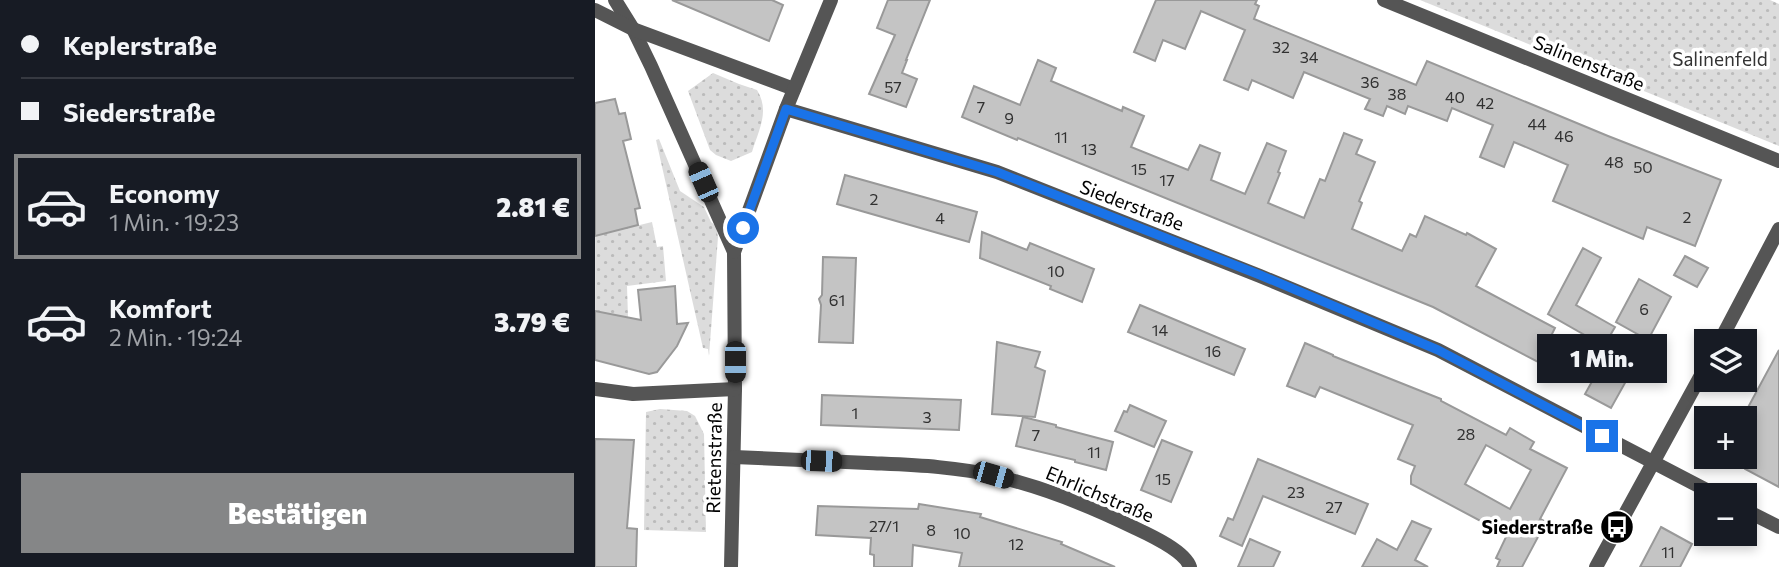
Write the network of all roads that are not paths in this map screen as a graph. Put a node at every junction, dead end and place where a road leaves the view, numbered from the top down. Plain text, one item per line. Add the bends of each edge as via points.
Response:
1 (615, 0) edge
2 (831, 0) edge
3 (1384, 0) edge
4 (595, 10) edge
5 (633, 29) junction
6 (794, 89) junction
7 (786, 109) junction
8 (1779, 161) edge
9 (1779, 229) edge
10 (734, 252) junction
11 (1726, 329) edge
12 (1694, 388) edge
13 (595, 389) edge
14 (735, 389) junction
15 (734, 457) junction
16 (1654, 463) junction
17 (1694, 484) edge
18 (1757, 516) edge
19 (1779, 527) edge
20 (731, 567) edge
21 (1190, 567) edge
22 (1596, 567) edge

1 - 5 street, Rietenstraße
2 - 6 street
3 - 8 street, Salinenstraße
4 - 5 street
5 - 6 street
5 - 10 street, Rietenstraße
6 - 7 street
7 - 10 street
7 - 16 street, Siederstraße via 997,172 1260,275 1438,350
9 - 11 street
10 - 14 street, Rietenstraße
12 - 16 street
13 - 14 street via 633,394
14 - 15 street, Rietenstraße
15 - 20 street, Rietenstraße
15 - 21 street, Ehrlichstraße via 929,466 993,475 1045,490 1150,535 1181,554
16 - 17 street, Siederstraße
16 - 22 street
18 - 19 street

